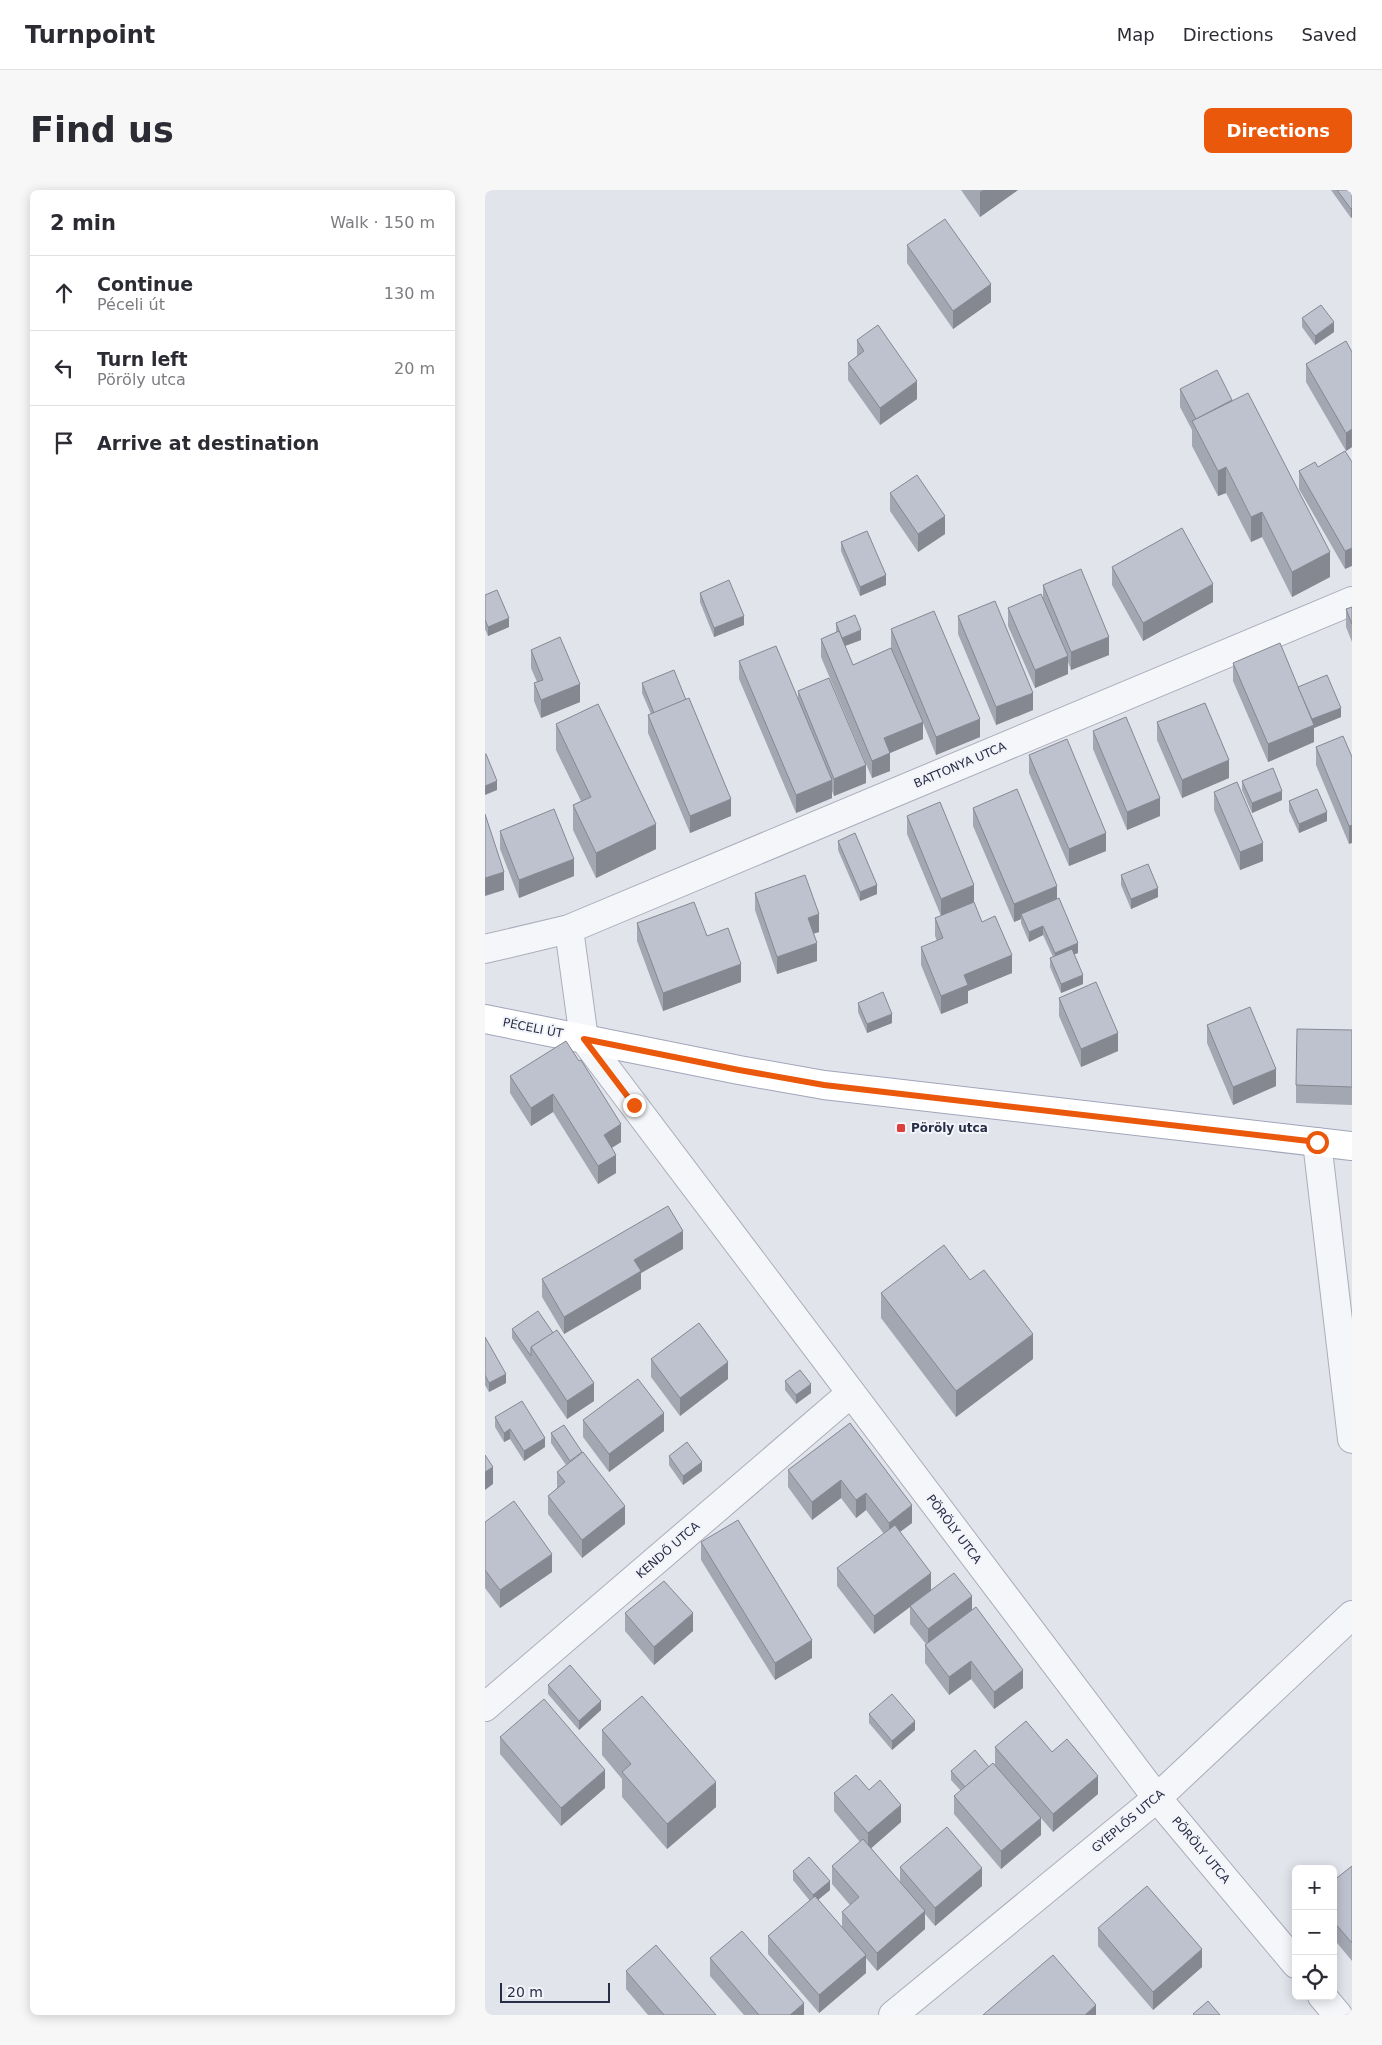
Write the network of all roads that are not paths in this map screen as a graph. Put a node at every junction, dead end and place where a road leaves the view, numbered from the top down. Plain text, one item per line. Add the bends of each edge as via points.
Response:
1 (1352, 601) edge
2 (569, 929) junction
3 (485, 949) edge
4 (485, 1019) edge
5 (584, 1039) junction
6 (1317, 1142) junction
7 (1352, 1146) edge
8 (851, 1392) junction
9 (1352, 1439) edge
10 (1352, 1615) edge
11 (485, 1707) edge
12 (1157, 1798) junction
13 (1292, 1959) edge
14 (1325, 2000) edge
15 (893, 2015) edge
16 (1338, 2015) edge

1 - 2 street, BATTONYA UTCA
2 - 3 street, BATTONYA UTCA
2 - 5 street
4 - 5 main road, PÉCELI ÚT
5 - 6 main road, PÉCELI ÚT via 824,1085
5 - 8 street, PÖRÖLY UTCA
6 - 7 main road, PÉCELI ÚT
6 - 9 street
8 - 11 street, KENDŐ UTCA
8 - 12 street, PÖRÖLY UTCA
10 - 12 street, GYEPLŐS UTCA
12 - 13 street, PÖRÖLY UTCA
12 - 15 street, GYEPLŐS UTCA
14 - 16 street

